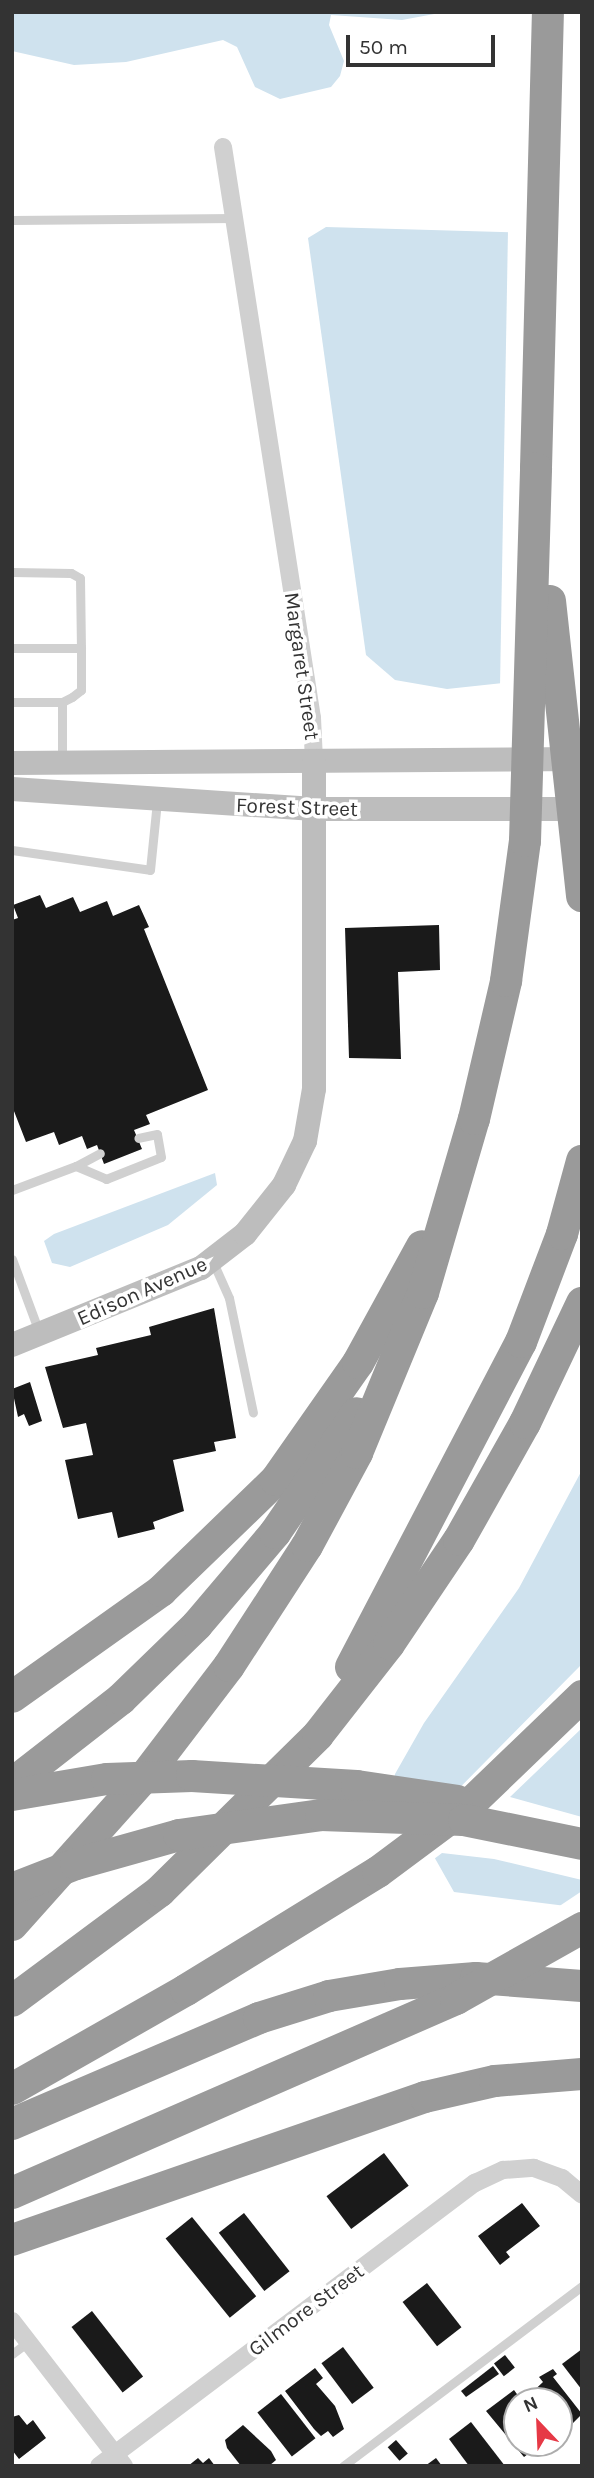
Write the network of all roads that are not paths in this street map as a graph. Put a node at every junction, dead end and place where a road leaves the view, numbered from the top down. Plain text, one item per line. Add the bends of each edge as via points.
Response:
1 (548, 12) edge
2 (223, 148) dead end
3 (234, 219) junction
4 (12, 220) edge
5 (536, 468) junction
6 (12, 572) edge
7 (12, 648) edge
8 (81, 648) junction
9 (12, 702) edge
10 (62, 702) junction
11 (582, 758) edge
12 (314, 761) junction
13 (62, 762) junction
14 (12, 763) edge
15 (12, 789) edge
16 (157, 799) junction
17 (582, 808) edge
18 (314, 809) junction
19 (12, 850) edge
20 (582, 896) edge
21 (474, 1119) junction
22 (138, 1138) dead end
23 (100, 1153) dead end
24 (582, 1161) edge
25 (76, 1166) junction
26 (285, 1185) joint
27 (12, 1190) edge
28 (12, 1259) edge
29 (212, 1261) junction
30 (582, 1303) edge
31 (412, 1322) junction
32 (40, 1334) junction
33 (12, 1345) edge
34 (253, 1413) dead end
35 (582, 1696) edge
36 (12, 1697) edge
37 (12, 1784) edge
38 (12, 1795) edge
39 (254, 1804) junction
40 (582, 1843) edge
41 (12, 1889) edge
42 (12, 1924) edge
43 (582, 1928) edge
44 (582, 1937) edge
45 (582, 1986) edge
46 (456, 1999) junction
47 (12, 2001) edge
48 (582, 2074) edge
49 (12, 2089) edge
50 (12, 2124) edge
51 (12, 2193) edge
52 (582, 2195) edge
53 (12, 2240) edge
54 (582, 2286) edge
55 (12, 2321) edge
56 (28, 2342) junction
57 (12, 2354) edge
58 (120, 2460) edge
59 (99, 2466) edge
60 (343, 2466) edge

1 - 5 highway
2 - 3 street, Margaret Street
3 - 4 lane
3 - 12 street, Margaret Street via 312,718
5 - 20 highway, bridge
5 - 21 highway, bridge via 525,841 506,981
6 - 8 lane via 71,573 80,578
7 - 8 lane
8 - 10 lane via 81,690
9 - 10 lane
10 - 13 lane
11 - 12 main road, Forest Street
12 - 13 main road, Forest Street
12 - 18 main road, Margaret Street
13 - 14 main road, Forest Street
15 - 16 main road, Forest Street
16 - 18 main road, Forest Street
16 - 19 lane via 150,870
17 - 18 main road, Forest Street
18 - 26 main road, Margaret Street via 314,1089 305,1141
21 - 31 highway via 446,1226
21 - 36 highway via 435,1220 400,1289 352,1373 292,1461 180,1576
22 - 25 lane via 157,1134 162,1157 106,1179
23 - 25 lane
24 - 39 highway via 537,1303 485,1416 349,1670 299,1748
25 - 27 lane
26 - 29 main road, Edison Avenue via 252,1227
28 - 32 lane
29 - 32 main road, Edison Avenue via 179,1279
29 - 34 lane via 229,1298
30 - 39 highway via 505,1461 437,1574 341,1706
31 - 37 highway via 317,1475 230,1589 121,1699
31 - 42 highway via 352,1464 269,1607 146,1775
32 - 33 main road, Edison Avenue
35 - 49 highway via 472,1802 378,1872 176,1996
38 - 40 highway, bridge via 73,1783 151,1776 357,1787 455,1801
39 - 47 highway via 139,1908
40 - 41 highway, bridge via 464,1820 321,1815 179,1835 87,1861
43 - 46 highway, bridge
44 - 46 highway, bridge
45 - 50 highway via 476,1978 400,1983 329,1996 259,2018
46 - 51 highway
48 - 53 highway via 495,2081 425,2097
52 - 58 street, Gilmore Street via 548,2171 519,2167 475,2183
54 - 60 lane
55 - 56 street
56 - 57 lane
56 - 58 street
58 - 59 street, Gilmore Street

